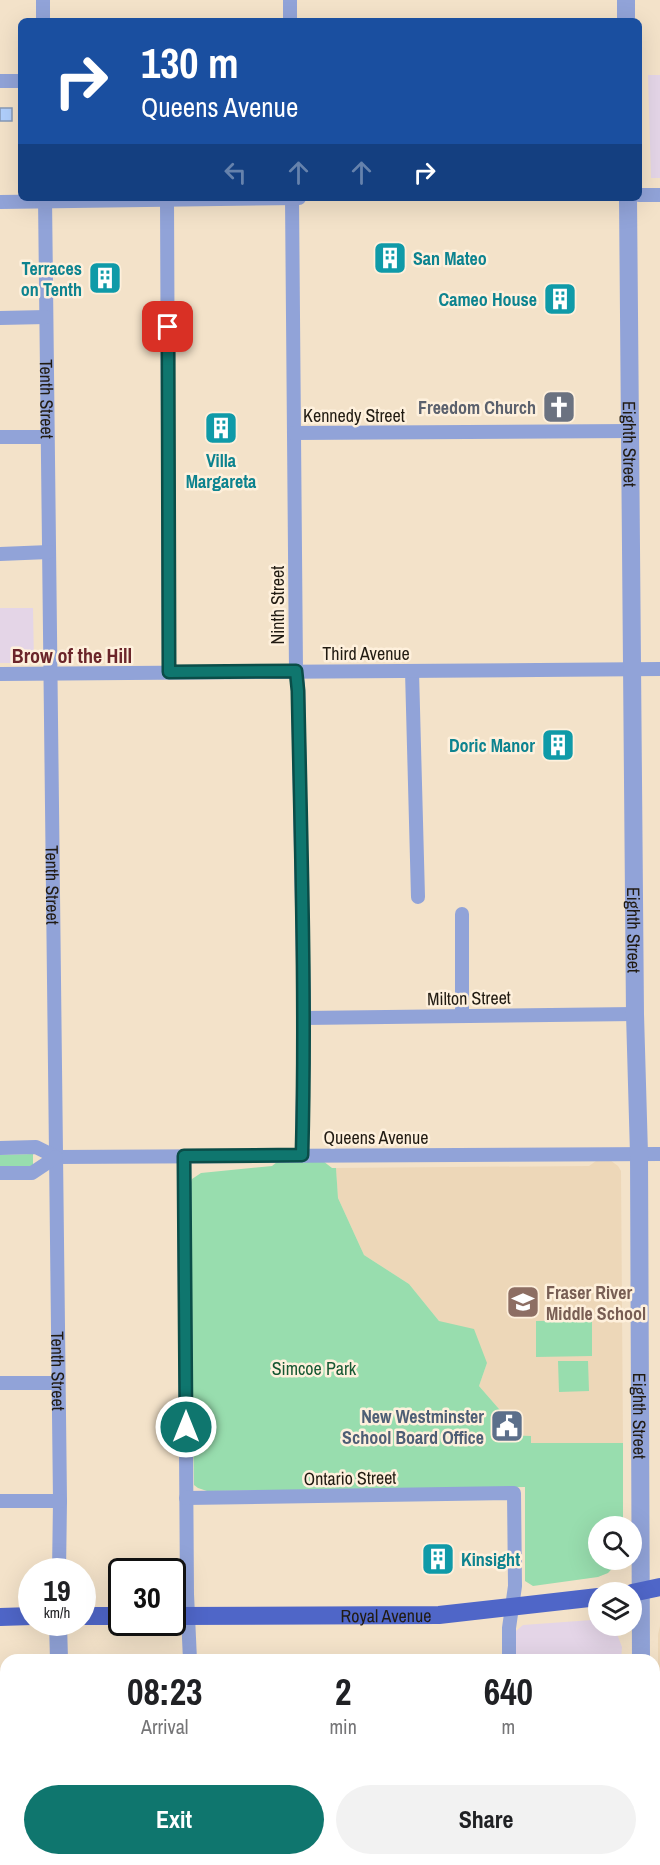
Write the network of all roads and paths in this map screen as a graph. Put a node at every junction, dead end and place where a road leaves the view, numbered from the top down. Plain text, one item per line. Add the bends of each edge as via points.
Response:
1 (43, 0) edge
2 (290, 0) edge
3 (626, 0) edge
4 (43, 18) edge
5 (290, 18) edge
6 (626, 18) edge
7 (0, 81) edge
8 (18, 81) edge
9 (642, 195) edge
10 (660, 195) edge
11 (22, 201) edge
12 (45, 201) edge
13 (167, 201) edge
14 (292, 201) edge
15 (628, 201) edge
16 (0, 202) edge
17 (46, 317) junction
18 (0, 318) edge
19 (630, 431) junction
20 (294, 434) junction
21 (0, 437) edge
22 (47, 437) junction
23 (49, 552) junction
24 (0, 554) edge
25 (632, 669) junction
26 (660, 669) edge
27 (296, 671) junction
28 (412, 671) junction
29 (169, 672) junction
30 (50, 673) junction
31 (0, 674) edge
32 (418, 897) dead end
33 (462, 914) dead end
34 (635, 1014) junction
35 (462, 1016) junction
36 (304, 1018) junction
37 (0, 1148) edge
38 (639, 1154) junction
39 (660, 1154) edge
40 (302, 1155) junction
41 (184, 1156) junction
42 (56, 1158) junction
43 (0, 1173) edge
44 (0, 1383) edge
45 (58, 1383) junction
46 (186, 1498) junction
47 (0, 1501) edge
48 (60, 1501) junction
49 (59, 1558) edge
50 (183, 1558) edge
51 (636, 1582) edge
52 (660, 1587) edge
53 (642, 1592) edge
54 (642, 1595) edge
55 (588, 1598) edge
56 (660, 1600) edge
57 (511, 1607) junction
58 (18, 1616) edge
59 (186, 1616) edge
60 (0, 1617) edge
61 (58, 1636) edge
62 (185, 1636) edge
63 (639, 1636) edge
64 (59, 1654) edge
65 (189, 1654) edge
66 (509, 1654) edge
67 (641, 1654) edge

1 - 4 street
2 - 5 street
3 - 6 street
7 - 8 street
9 - 10 street
11 - 16 street
12 - 17 street, Tenth Street
13 - 29 street
14 - 20 street, Ninth Street
15 - 19 street, Eighth Street
17 - 18 street
17 - 22 street, Tenth Street
19 - 20 street, Kennedy Street
19 - 25 street, Eighth Street
20 - 27 street, Ninth Street
21 - 22 street
22 - 23 street, Tenth Street
23 - 24 street
23 - 30 street, Tenth Street
25 - 26 street, Third Avenue
25 - 28 street, Third Avenue
25 - 34 street, Eighth Street
27 - 28 street, Third Avenue
27 - 29 street, Third Avenue
27 - 36 street, Ninth Street
28 - 32 street
29 - 30 street, Third Avenue
30 - 31 street, Third Avenue
30 - 42 street, Tenth Street
33 - 35 street
34 - 35 street, Milton Street
34 - 38 street, Eighth Street
35 - 36 street, Milton Street
36 - 40 street, Ninth Street
37 - 42 street, Queens Avenue via 36,1148
38 - 39 street, Queens Avenue
38 - 40 street, Queens Avenue
38 - 51 street, Eighth Street
40 - 41 street, Queens Avenue
41 - 42 street, Queens Avenue
41 - 46 street
42 - 43 street, Queens Avenue via 32,1173
42 - 45 street, Tenth Street
44 - 45 street
45 - 48 street, Tenth Street
46 - 50 street
46 - 57 street, Ontario Street via 514,1493 515,1586
47 - 48 street
48 - 49 street, Tenth Street
52 - 53 main road
54 - 56 main road
55 - 57 main road, Royal Avenue
57 - 59 main road, Royal Avenue via 439,1615
57 - 66 street
58 - 60 main road
61 - 64 street
62 - 65 street
63 - 67 street, Eighth Street

